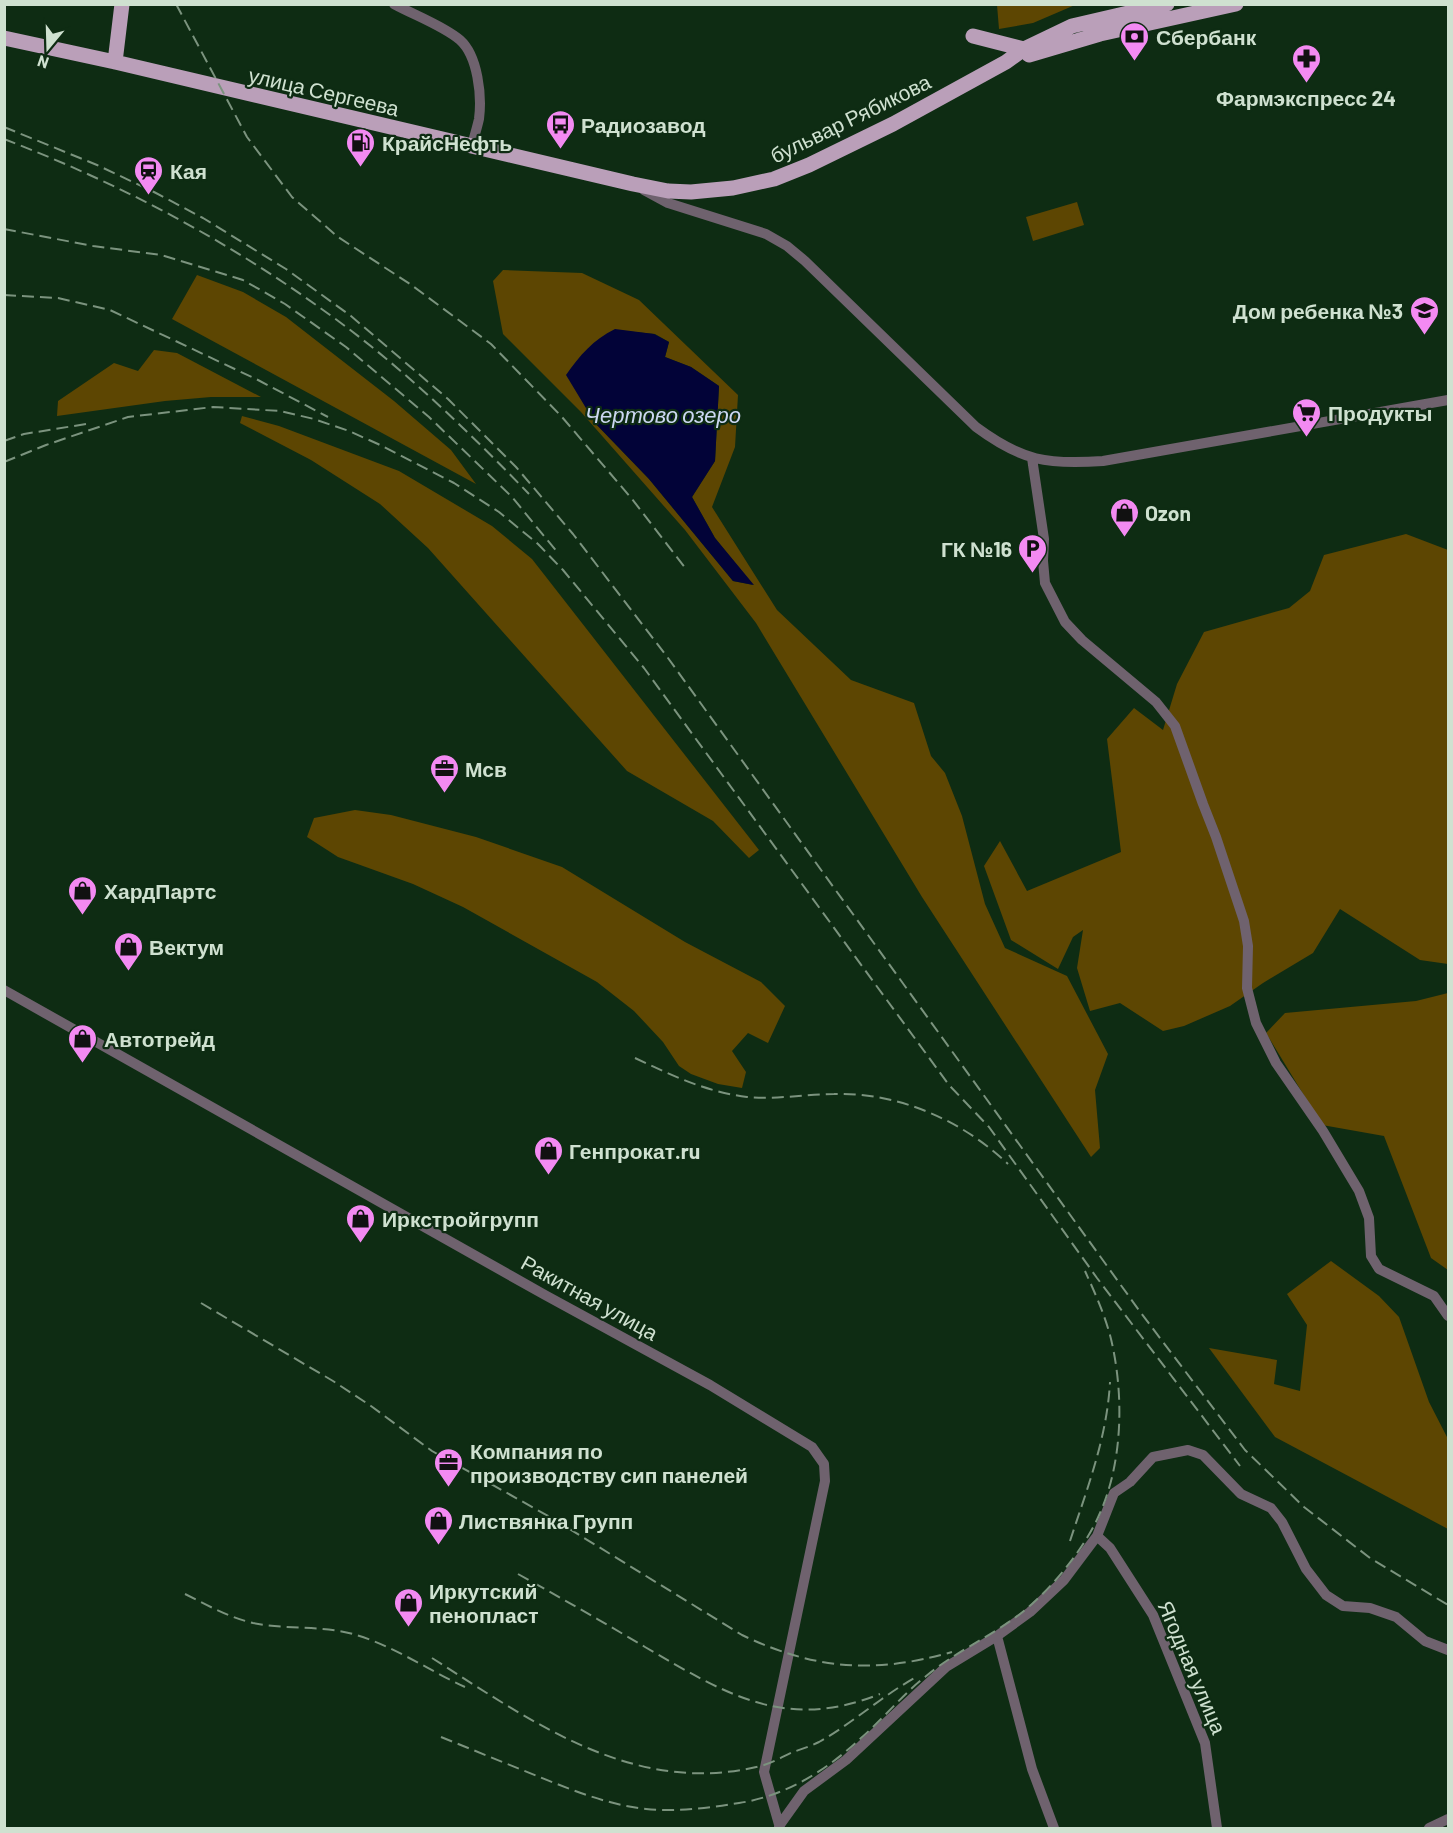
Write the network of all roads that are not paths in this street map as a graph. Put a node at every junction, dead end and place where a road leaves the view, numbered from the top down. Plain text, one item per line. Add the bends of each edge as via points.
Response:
1 (122, 4) edge
2 (394, 4) edge
3 (1167, 4) edge
4 (1236, 4) edge
5 (974, 36) dead end
6 (4, 38) edge
7 (1024, 49) junction
8 (115, 62) junction
9 (1006, 62) junction
10 (472, 146) junction
11 (633, 184) junction
12 (1449, 400) edge
13 (1032, 458) junction
14 (4, 990) edge
15 (1449, 1316) edge
16 (1097, 1536) junction
17 (997, 1636) junction
18 (1449, 1650) edge
19 (1449, 1819) edge
20 (779, 1827) edge
21 (1054, 1828) edge
22 (1216, 1828) edge
23 (1428, 1828) edge

1 - 8 main road
2 - 10 street via 459,39 469,50 475,64 480,103
3 - 7 main road, бульвар Рябикова via 1072,26
4 - 9 main road, бульвар Рябикова via 1100,34
5 - 7 main road
6 - 8 main road, улица Сергеева
7 - 9 main road, бульвар Рябикова
8 - 10 main road, улица Сергеева
9 - 11 main road, бульвар Рябикова via 893,124 774,179 691,192
10 - 11 main road, улица Сергеева
11 - 13 street via 668,203 766,234 787,246 976,427
12 - 13 street via 1103,461 1070,464
13 - 15 street via 1044,539 1045,583 1065,622 1156,702 1175,726 1244,921 1247,988 1256,1023 1276,1063 1359,1191 1370,1218 1371,1256 1379,1269 1434,1296
14 - 20 street, Ракитная улица via 710,1385 812,1447 824,1464 825,1481 764,1772
16 - 17 street via 1064,1580
16 - 18 street via 1114,1493 1153,1457 1188,1450 1203,1455 1241,1494 1271,1508 1306,1569 1326,1595 1343,1606 1370,1608 1396,1617 1425,1641
16 - 22 street, Ягодная улица via 1110,1548 1154,1616 1205,1743
17 - 20 street via 946,1667 846,1760 804,1791
17 - 21 street via 1032,1769
19 - 23 street

